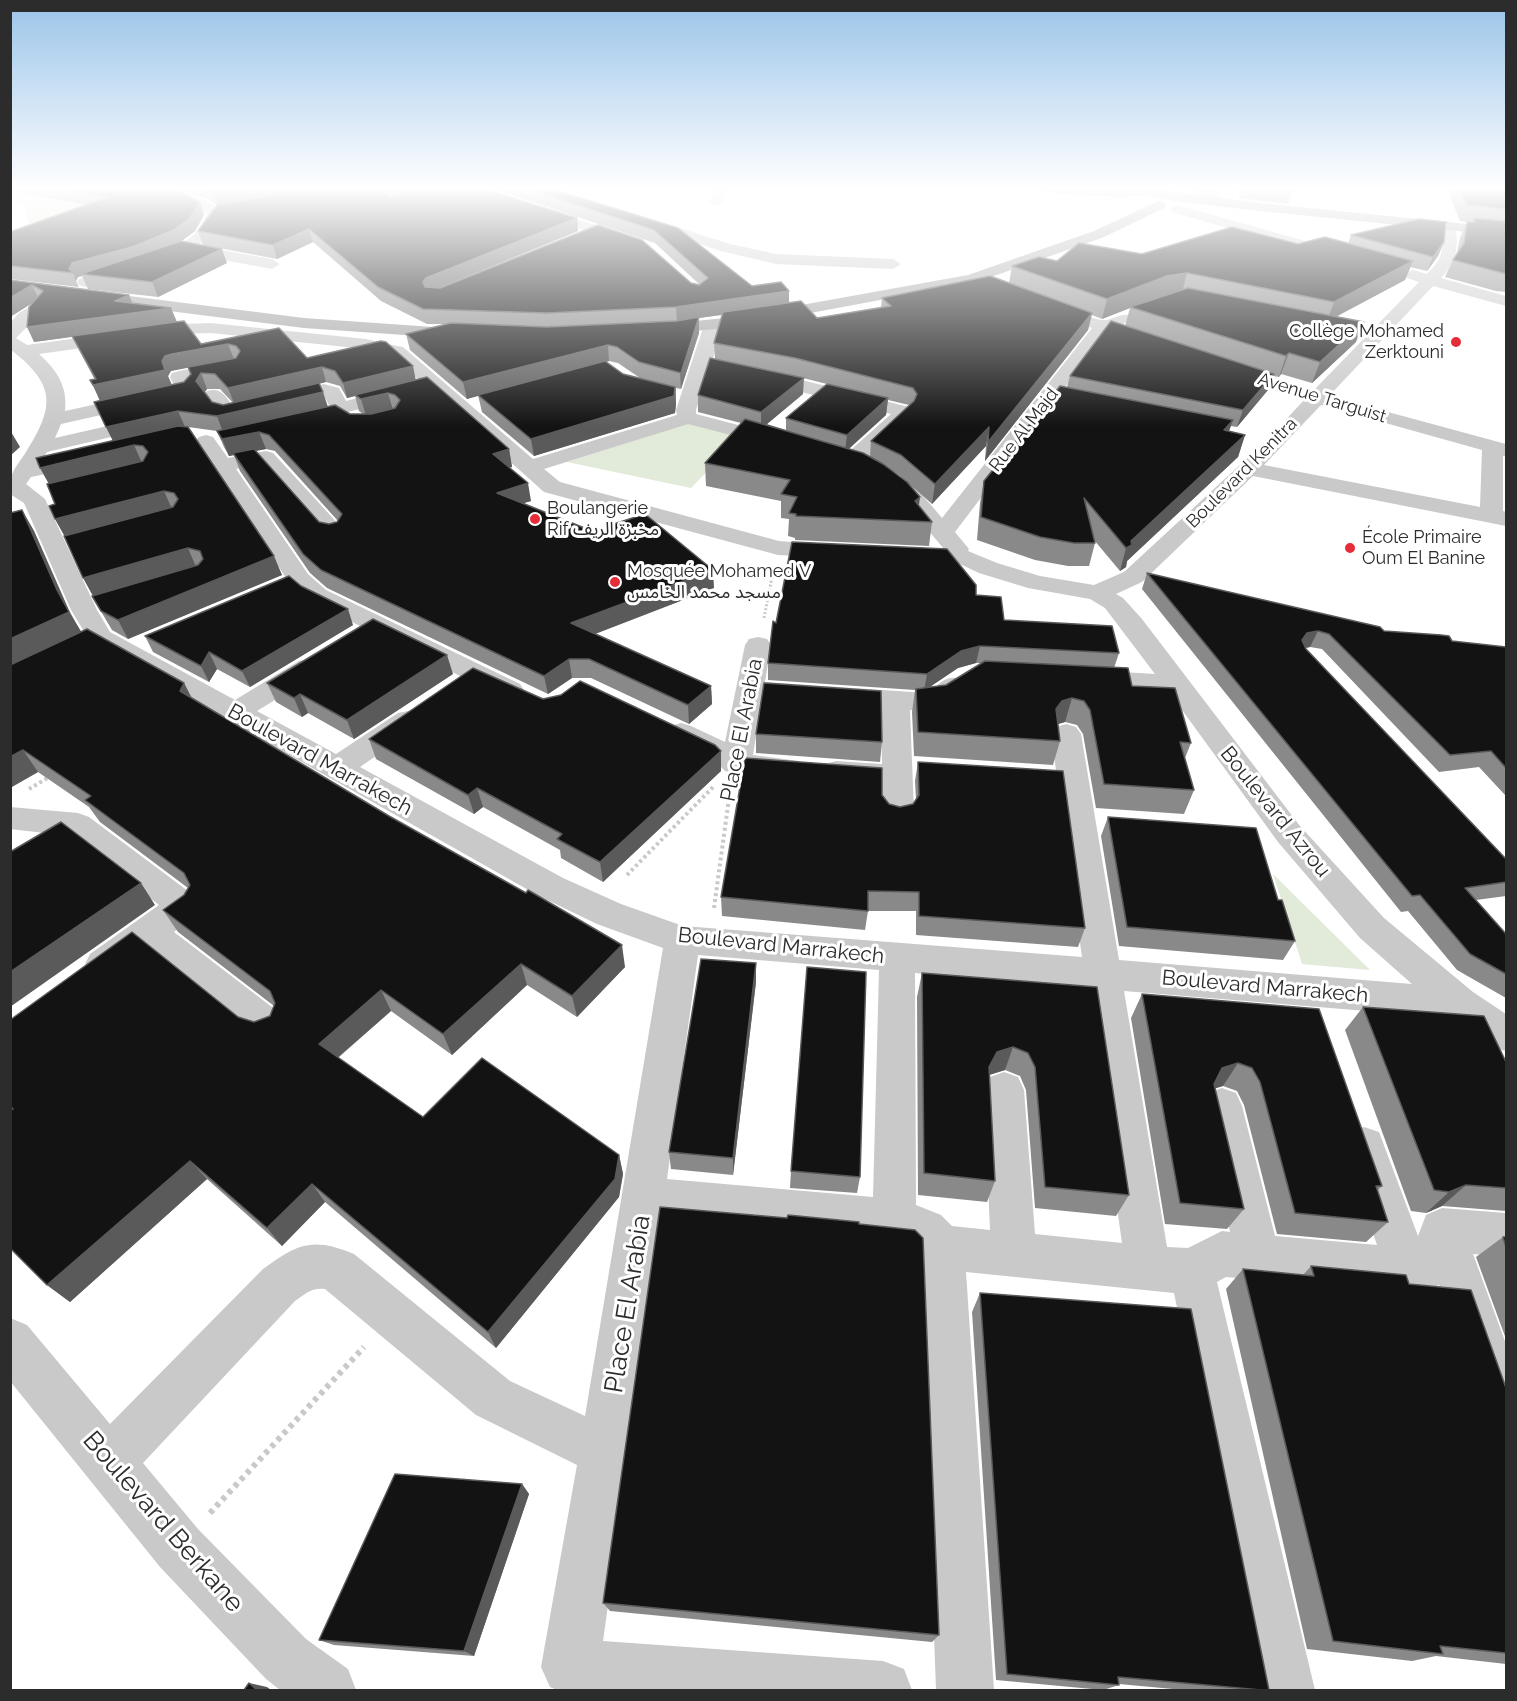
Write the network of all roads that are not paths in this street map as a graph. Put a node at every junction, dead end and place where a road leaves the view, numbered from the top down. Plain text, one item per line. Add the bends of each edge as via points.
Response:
1 (124, 268) edge
2 (1002, 268) edge
3 (1442, 268) edge
4 (1396, 271) edge
5 (971, 279) junction
6 (1430, 280) junction
7 (85, 282) edge
8 (10, 286) edge
9 (993, 287) edge
10 (1506, 301) edge
11 (1037, 303) edge
12 (10, 307) edge
13 (1142, 313) edge
14 (712, 326) junction
15 (1102, 327) junction
16 (635, 331) edge
17 (10, 334) edge
18 (474, 334) edge
19 (1349, 334) edge
20 (1372, 338) junction
21 (1158, 345) edge
22 (24, 351) junction
23 (1215, 364) edge
24 (702, 366) junction
25 (234, 367) edge
26 (433, 385) junction
27 (823, 391) junction
28 (214, 395) edge
29 (1050, 397) junction
30 (1316, 398) junction
31 (484, 402) edge
32 (1072, 402) edge
33 (684, 404) junction
34 (806, 404) edge
35 (460, 409) junction
36 (347, 415) junction
37 (319, 418) edge
38 (52, 420) junction
39 (134, 426) edge
40 (205, 438) edge
41 (1253, 439) dead end
42 (1275, 443) junction
43 (798, 447) edge
44 (39, 448) junction
45 (1500, 448) edge
46 (110, 453) edge
47 (830, 456) edge
48 (851, 462) junction
49 (222, 465) junction
50 (529, 467) junction
51 (1251, 469) junction
52 (27, 488) edge
53 (1499, 517) edge
54 (944, 531) junction
55 (333, 533) edge
56 (859, 552) edge
57 (882, 553) edge
58 (964, 557) junction
59 (1097, 593) junction
60 (159, 638) edge
61 (758, 645) road end
62 (126, 652) junction
63 (326, 656) edge
64 (477, 673) junction
65 (977, 673) edge
66 (1059, 677) edge
67 (1175, 684) junction
68 (748, 690) junction
69 (531, 699) edge
70 (895, 700) junction
71 (235, 712) junction
72 (655, 721) edge
73 (1066, 734) edge
74 (736, 764) junction
75 (336, 769) junction
76 (905, 771) junction
77 (15, 806) edge
78 (898, 813) edge
79 (78, 825) junction
80 (1254, 832) edge
81 (1289, 834) junction
82 (39, 849) edge
83 (698, 927) junction
84 (148, 932) junction
85 (897, 957) junction
86 (1103, 972) junction
87 (75, 985) edge
88 (1460, 1003) junction
89 (267, 1024) edge
90 (1506, 1035) edge
91 (1004, 1090) dead end
92 (1222, 1106) edge
93 (1353, 1115) edge
94 (644, 1198) junction
95 (894, 1220) junction
96 (1442, 1230) junction
97 (1506, 1235) edge
98 (942, 1247) junction
99 (1014, 1255) junction
100 (1258, 1257) junction
101 (1170, 1270) junction
102 (1408, 1271) junction
103 (10, 1342) edge
104 (1506, 1409) edge
105 (605, 1452) junction
106 (110, 1461) junction
107 (327, 1690) edge
108 (883, 1690) edge
109 (965, 1690) edge
110 (1286, 1690) edge

1 - 7 street
2 - 5 main road
3 - 6 street, Boulevard Kenitra
4 - 6 street
5 - 9 street
5 - 14 main road
6 - 10 street
6 - 20 street, Boulevard Kenitra
8 - 18 main road via 304,322
11 - 15 street
12 - 17 street via 38,308
13 - 15 street
14 - 16 main road
14 - 24 street
15 - 21 street
15 - 29 street, Rue Al Majd
17 - 22 street via 11,342
19 - 20 street
20 - 30 street, Boulevard Kenitra
22 - 26 street via 211,328 366,344 397,351
22 - 38 street via 56,387 57,406
23 - 30 street, Avenue Targuist
24 - 27 street
24 - 33 street
25 - 38 street via 178,377 183,391
26 - 35 street
26 - 36 street
27 - 34 street
27 - 48 street via 902,411
28 - 36 street via 227,412 234,413 327,390
29 - 32 street
29 - 54 street, Rue Al Majd
30 - 42 street, Boulevard Kenitra
30 - 45 street, Avenue Targuist
31 - 35 street
33 - 43 street via 774,431
33 - 50 street
35 - 50 street
36 - 37 street
38 - 44 street
39 - 44 street
40 - 49 street
41 - 42 street
42 - 51 street, Boulevard Kenitra
44 - 52 street
45 - 53 street
46 - 52 street
47 - 48 street
48 - 54 street via 890,480
49 - 55 street via 266,457
49 - 64 street via 288,583 317,596 367,632
50 - 56 street via 552,487 778,548
51 - 53 street
51 - 59 street, Boulevard Kenitra via 1145,580
52 - 62 street, Boulevard Marrakech via 66,547 95,607 90,642
54 - 58 street
57 - 58 street
58 - 59 street via 1037,583
59 - 67 street, Boulevard Azrou via 1114,603 1133,625
60 - 62 street
61 - 68 street, Place El Arabia
62 - 71 street, Boulevard Marrakech
63 - 71 street
64 - 69 street
64 - 75 street
65 - 70 street via 965,676 938,700
66 - 67 street
67 - 81 street, Boulevard Azrou
68 - 70 street
68 - 74 street, Place El Arabia
70 - 76 street
71 - 75 street, Boulevard Marrakech
72 - 74 street via 728,756
73 - 86 street via 1061,777 1097,822
74 - 76 street
75 - 83 street, Boulevard Marrakech via 609,915
76 - 78 street
77 - 79 street
79 - 82 street
79 - 84 street via 184,906
80 - 81 street
81 - 88 street, Boulevard Azrou via 1372,928
83 - 85 street, Boulevard Marrakech
83 - 94 street, Place El Arabia
84 - 87 street
84 - 89 street
85 - 86 street, Boulevard Marrakech
85 - 95 street
86 - 88 street, Boulevard Marrakech via 1315,1009
86 - 101 street
88 - 90 street, Boulevard Azrou
91 - 99 street
92 - 100 street
93 - 102 street
94 - 95 street
94 - 105 street, Place El Arabia
95 - 98 street via 926,1230
96 - 97 street
96 - 102 street via 1432,1259 1423,1269
96 - 104 street
98 - 99 street
98 - 109 street
99 - 101 street
100 - 101 street via 1221,1254
100 - 102 street
101 - 110 street
103 - 106 street, Boulevard Berkane
105 - 106 street via 493,1398 338,1270 325,1264 297,1271 279,1285
105 - 108 street, Place El Arabia via 570,1667
106 - 107 street, Boulevard Berkane via 179,1548 286,1659

